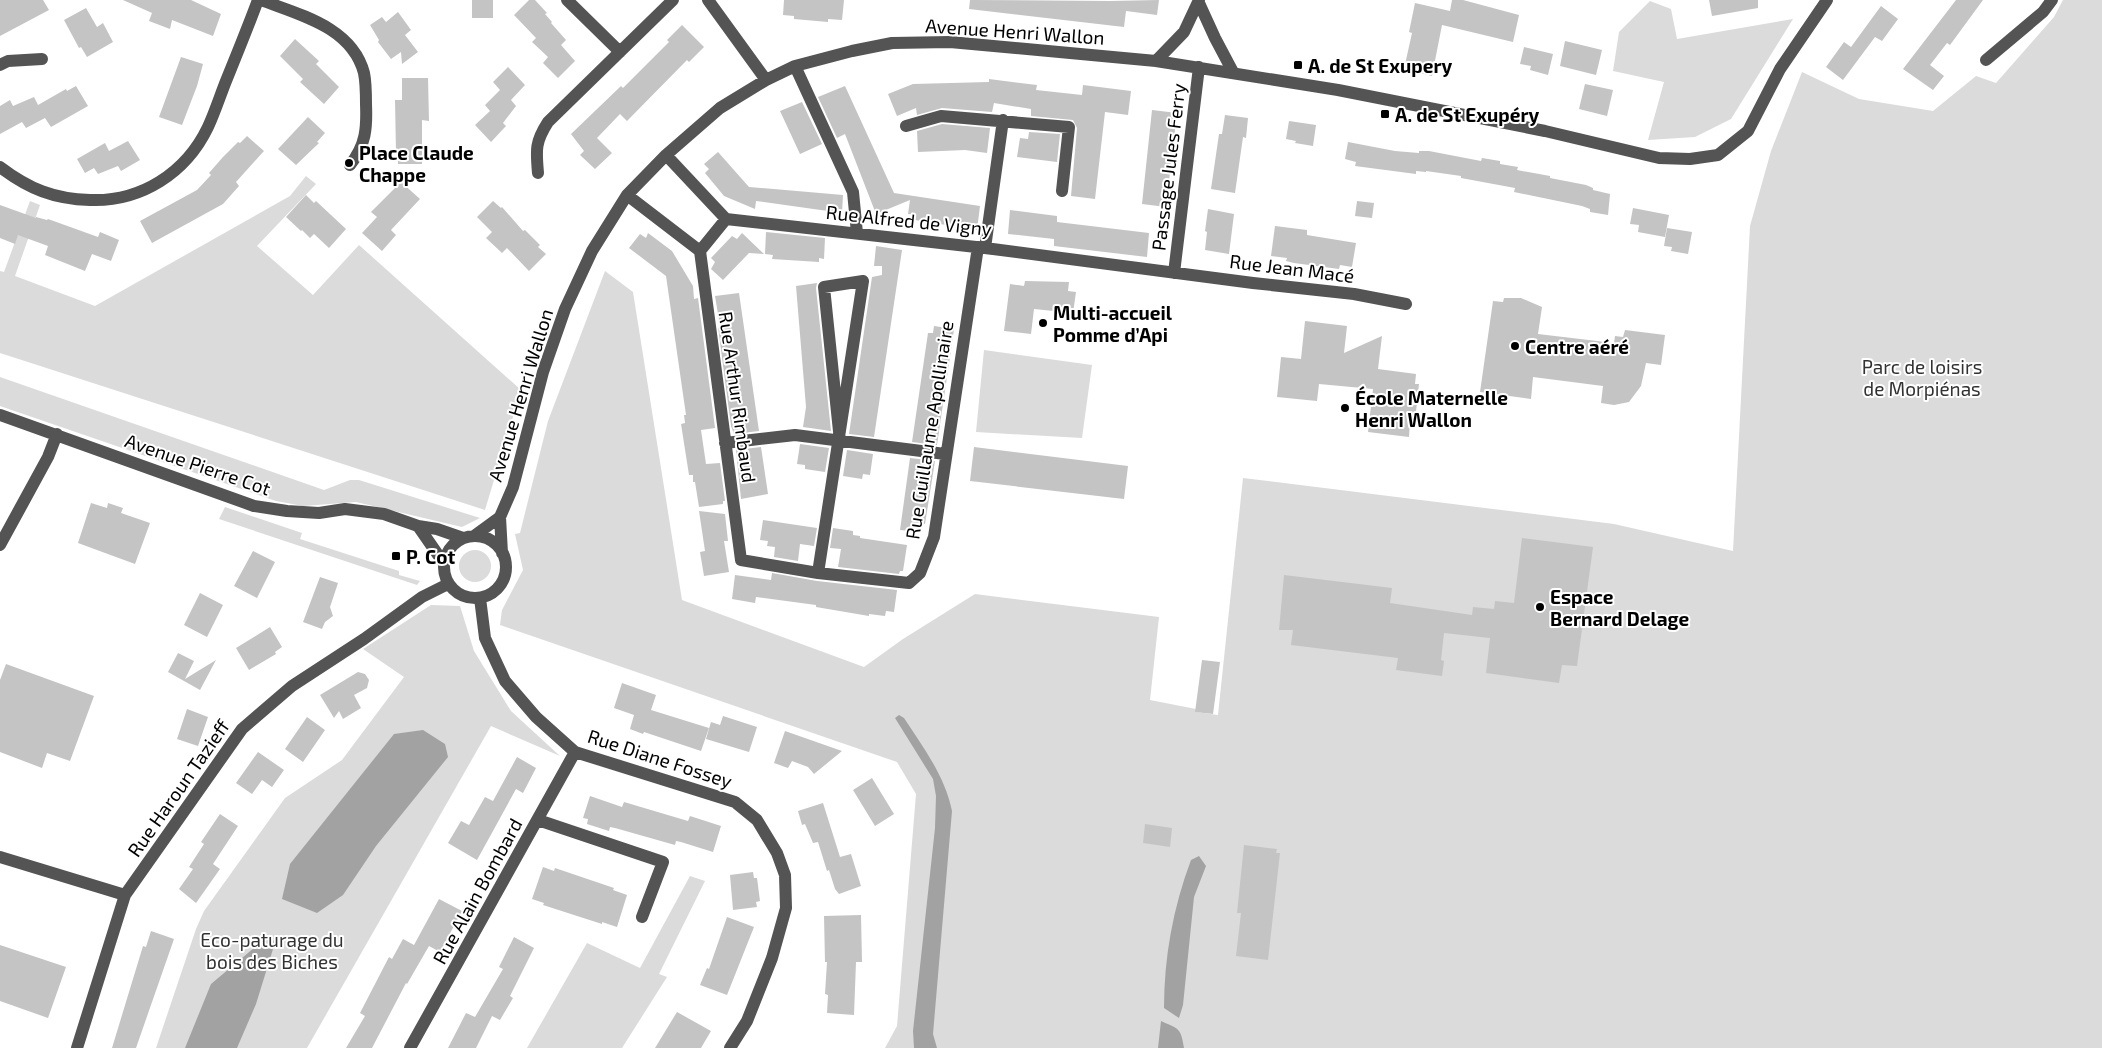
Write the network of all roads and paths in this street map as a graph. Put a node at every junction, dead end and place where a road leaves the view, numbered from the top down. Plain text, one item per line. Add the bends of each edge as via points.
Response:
1 (260, 0) edge
2 (567, 0) edge
3 (673, 0) edge
4 (708, 0) edge
5 (1827, 0) edge
6 (2052, 0) edge
7 (1199, 1) edge
8 (620, 52) junction
9 (42, 59) dead end
10 (1986, 60) dead end
11 (1156, 61) junction
12 (0, 65) edge
13 (795, 66) junction
14 (1199, 67) junction
15 (1233, 72) junction
16 (766, 80) junction
17 (1003, 120) junction
18 (906, 126) dead end
19 (666, 155) junction
20 (350, 165) dead end
21 (0, 166) edge
22 (538, 173) dead end
23 (1062, 191) dead end
24 (627, 195) junction
25 (726, 219) junction
26 (857, 233) junction
27 (981, 247) junction
28 (700, 252) junction
29 (1174, 273) junction
30 (1406, 304) dead end
31 (0, 415) edge
32 (57, 434) junction
33 (840, 441) junction
34 (725, 443) junction
35 (945, 454) junction
36 (500, 517) junction
37 (418, 526) junction
38 (469, 537) junction
39 (0, 545) edge
40 (502, 553) junction
41 (444, 562) junction
42 (818, 573) junction
43 (448, 584) junction
44 (480, 598) junction
45 (575, 752) junction
46 (538, 820) junction
47 (0, 857) edge
48 (125, 895) junction
49 (642, 917) dead end
50 (77, 1048) edge
51 (410, 1048) edge
52 (730, 1048) edge

1 - 20 street via 312,19 332,30 350,46 364,73 366,121 360,153
1 - 21 street via 208,128 195,150 175,172 146,191 105,201 67,200 18,181
2 - 8 street
3 - 8 street
4 - 16 street
5 - 15 street, Avenue Henri Wallon via 1780,69 1748,131 1718,155 1690,159 1659,158 1545,131
6 - 10 street via 2043,12
7 - 11 street via 1184,32
7 - 15 street
8 - 22 street via 548,122 538,137
9 - 12 street via 8,61
11 - 13 street, Avenue Henri Wallon via 950,42 892,44
11 - 14 street, Avenue Henri Wallon
13 - 16 street, Avenue Henri Wallon
13 - 26 street via 853,192
14 - 15 street, Avenue Henri Wallon
14 - 29 street, Passage Jules Ferry
16 - 19 street, Avenue Henri Wallon via 720,108
17 - 18 street via 942,116
17 - 23 street via 1069,126
17 - 27 street, Rue Guillaume Apollinaire
19 - 24 street, Avenue Henri Wallon
19 - 25 street
24 - 28 street
24 - 36 street, Avenue Henri Wallon via 592,251 565,309 513,487
25 - 26 street, Rue Alfred de Vigny
25 - 28 street
26 - 27 street, Rue Alfred de Vigny
27 - 29 street, Rue Alfred de Vigny
27 - 35 street, Rue Guillaume Apollinaire
28 - 34 street, Rue Arthur Rimbaud
29 - 30 street, Rue Jean Macé via 1354,294
31 - 32 street, Avenue Pierre Cot
32 - 37 street, Avenue Pierre Cot via 254,506 319,513 344,509 384,514
32 - 39 street
33 - 33 street via 858,318 863,280 824,287
33 - 34 street via 795,435
33 - 35 street
33 - 42 street
34 - 42 street, Rue Arthur Rimbaud via 741,560
35 - 42 street, Rue Guillaume Apollinaire via 934,538 920,574 909,583
36 - 38 street
36 - 40 street, Avenue Henri Wallon
37 - 38 street, Avenue Pierre Cot
37 - 41 street
38 - 40 street via 491,540
38 - 41 street via 450,548
40 - 44 street via 505,577 495,591
41 - 43 street via 443,571
43 - 44 street via 465,597
43 - 48 street, Rue Haroun Tazieff via 422,597 364,640 292,686 242,729
44 - 45 street, Rue Diane Fossey via 485,638 505,681 536,717
45 - 46 street, Rue Alain Bombard
45 - 52 street, Rue Diane Fossey via 735,802 757,820 777,853 785,875 786,908 772,958 747,1020
46 - 49 street via 663,862
46 - 51 street, Rue Alain Bombard
47 - 48 street
48 - 50 street, Rue Haroun Tazieff

